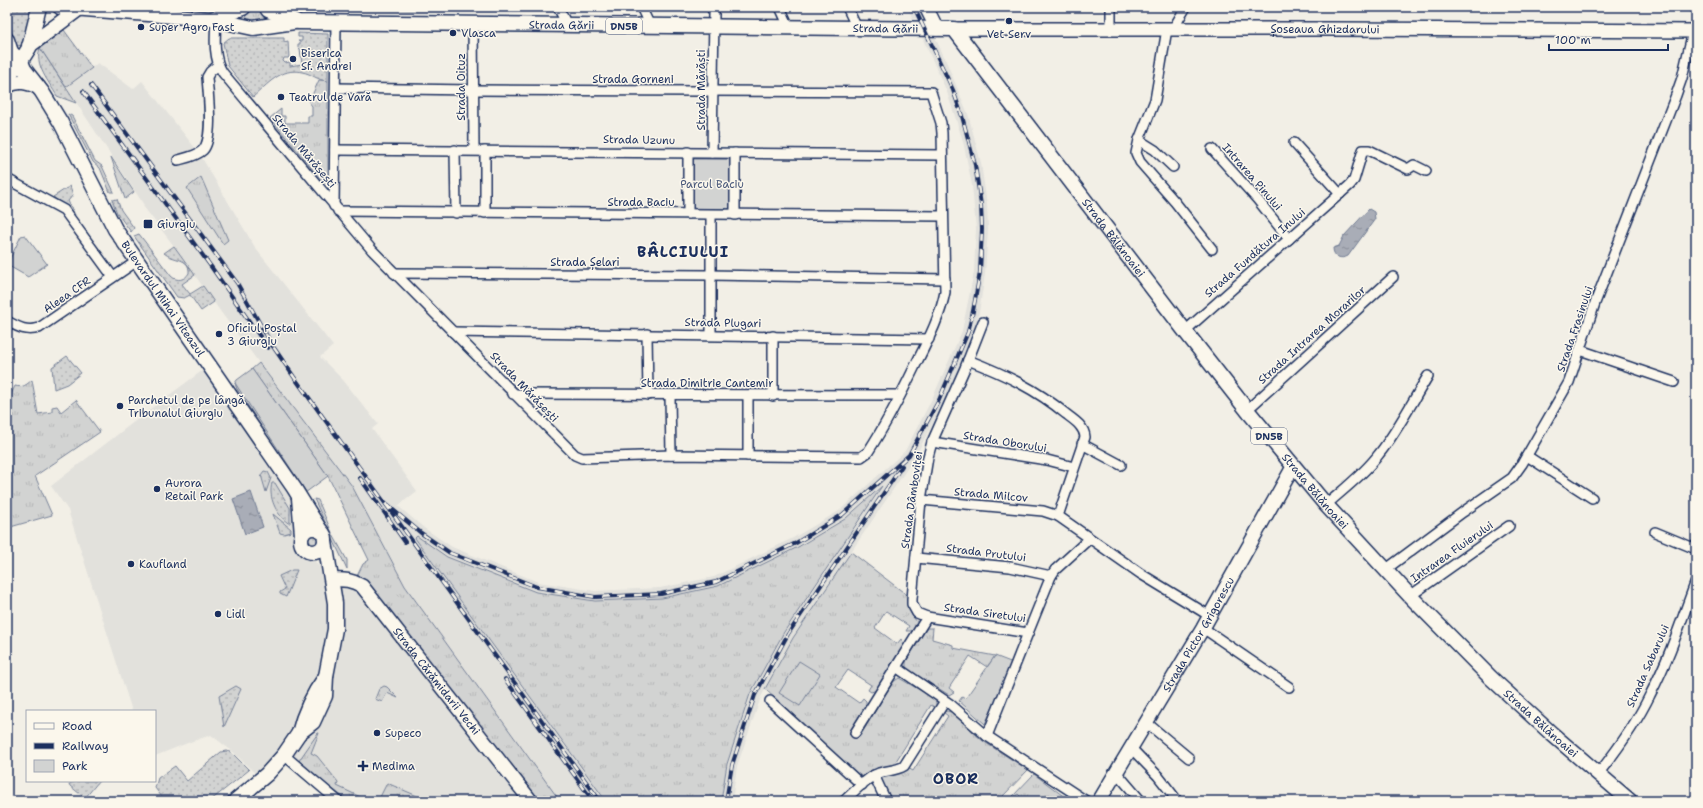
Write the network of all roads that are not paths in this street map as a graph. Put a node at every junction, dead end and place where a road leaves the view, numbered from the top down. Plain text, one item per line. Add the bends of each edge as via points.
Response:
1 (39, 7) edge
2 (60, 7) edge
3 (243, 7) edge
4 (558, 7) edge
5 (642, 7) edge
6 (711, 7) edge
7 (780, 7) edge
8 (847, 7) edge
9 (926, 7) edge
10 (1111, 7) edge
11 (1186, 7) edge
12 (80, 8) edge
13 (122, 9) edge
14 (267, 9) edge
15 (214, 20) junction
16 (294, 22) junction
17 (336, 22) junction
18 (473, 23) junction
19 (566, 25) junction
20 (255, 26) junction
21 (650, 26) junction
22 (713, 26) junction
23 (789, 27) junction
24 (857, 28) junction
25 (937, 29) junction
26 (954, 29) junction
27 (1170, 29) junction
28 (1111, 30) junction
29 (1694, 31) edge
30 (8, 43) edge
31 (29, 47) junction
32 (19, 59) junction
33 (218, 65) junction
34 (7, 68) edge
35 (7, 80) edge
36 (7, 86) edge
37 (336, 88) junction
38 (40, 90) junction
39 (473, 90) junction
40 (713, 91) junction
41 (1139, 140) junction
42 (1294, 143) dead end
43 (1212, 148) dead end
44 (335, 150) junction
45 (455, 150) junction
46 (474, 150) junction
47 (485, 151) junction
48 (688, 152) junction
49 (712, 153) junction
50 (735, 153) junction
51 (942, 155) junction
52 (178, 160) dead end
53 (1173, 167) dead end
54 (1426, 170) dead end
55 (7, 180) edge
56 (1340, 194) junction
57 (336, 209) junction
58 (456, 213) junction
59 (485, 213) junction
60 (688, 214) junction
61 (711, 215) junction
62 (735, 215) junction
63 (943, 216) junction
64 (1289, 239) junction
65 (1212, 249) dead end
66 (137, 261) junction
67 (394, 272) junction
68 (710, 275) junction
69 (113, 277) junction
70 (1393, 277) dead end
71 (945, 279) junction
72 (7, 321) edge
73 (983, 322) dead end
74 (1185, 331) junction
75 (453, 332) junction
76 (648, 334) junction
77 (710, 335) junction
78 (773, 336) junction
79 (928, 339) junction
80 (1580, 350) junction
81 (968, 360) junction
82 (1428, 376) dead end
83 (1674, 382) dead end
84 (513, 394) junction
85 (648, 395) junction
86 (670, 396) junction
87 (748, 396) junction
88 (773, 396) junction
89 (900, 396) junction
90 (1247, 410) junction
91 (932, 442) junction
92 (1082, 444) junction
93 (671, 455) junction
94 (748, 456) junction
95 (1527, 456) junction
96 (1121, 465) dead end
97 (1293, 466) junction
98 (1074, 467) junction
99 (299, 496) junction
100 (1592, 498) dead end
101 (921, 500) junction
102 (1326, 505) junction
103 (1058, 516) junction
104 (1509, 526) dead end
105 (1655, 532) dead end
106 (302, 535) junction
107 (323, 536) junction
108 (1089, 539) junction
109 (1696, 549) edge
110 (309, 552) junction
111 (916, 558) junction
112 (1385, 570) junction
113 (1051, 576) junction
114 (332, 580) junction
115 (1696, 581) edge
116 (1410, 596) junction
117 (1210, 616) junction
118 (927, 617) junction
119 (1203, 628) junction
120 (1028, 633) junction
121 (896, 668) junction
122 (1289, 687) dead end
123 (770, 701) dead end
124 (946, 701) junction
125 (1147, 723) junction
126 (855, 733) dead end
127 (986, 736) junction
128 (1131, 748) junction
129 (284, 755) junction
130 (1189, 758) dead end
131 (1116, 772) junction
132 (1598, 774) junction
133 (874, 776) junction
134 (862, 785) junction
135 (1176, 799) dead end
136 (235, 801) edge
137 (338, 801) edge
138 (530, 801) edge
139 (844, 801) edge
140 (886, 801) edge
141 (1086, 801) edge
142 (1099, 801) edge
143 (1141, 801) edge
144 (1630, 801) edge

1 - 31 main road
2 - 12 main road, DN5B
3 - 15 main road, DN5B
3 - 20 main road, DN5B via 242,19
4 - 19 street
5 - 21 street
6 - 22 street, Strada Mărăști via 714,13
7 - 23 street
8 - 24 street
9 - 25 main road
10 - 28 street
11 - 27 street
12 - 13 main road, DN5B
12 - 31 main road
13 - 15 main road, DN5B
14 - 16 main road, Strada Gării / DN5B
14 - 20 main road, DN5B via 267,20
15 - 20 main road, DN5B
15 - 33 street, Strada Mărășești
16 - 17 main road, Strada Gării / DN5B
16 - 20 main road, DN5B
17 - 18 main road, Strada Gării / DN5B
17 - 37 street
18 - 19 main road, Strada Gării / DN5B
18 - 39 street, Strada Oituz
19 - 21 main road, Strada Gării / DN5B
21 - 22 main road, Strada Gării / DN5B
22 - 23 main road, Strada Gării / DN5B
22 - 40 street, Strada Mărăști
23 - 24 main road, Strada Gării / DN5B
24 - 25 main road, Strada Gării / DN5B
25 - 26 main road, Strada Gării / DN5B
26 - 28 main road, Șoseaua Ghizdarului
26 - 74 main road, Strada Bălănoaiei / DN5B
27 - 28 main road, Șoseaua Ghizdarului
27 - 29 main road, Șoseaua Ghizdarului
27 - 41 street via 1155,100
29 - 80 street, Strada Frasinului via 1682,78 1625,224
30 - 32 main road, Bulevardul Mihai Viteazul via 12,54
30 - 34 main road via 10,56
31 - 32 main road via 25,55
31 - 38 main road, Bulevardul Mihai Viteazul
32 - 35 main road
32 - 38 main road, Bulevardul Mihai Viteazul via 24,70
33 - 52 street via 207,77 208,141 201,152
33 - 57 street, Strada Mărășești
36 - 38 main road via 22,81
37 - 39 street, Strada Gorneni
37 - 44 street
38 - 66 main road, Bulevardul Mihai Viteazul via 81,161 115,229
39 - 40 street, Strada Gorneni
39 - 46 street, Strada Oituz
40 - 49 street, Strada Mărăști
40 - 51 street, Strada Gorneni via 931,92 941,122
41 - 53 street via 1155,150
41 - 65 street via 1137,158
42 - 56 street
43 - 64 street, Intrarea Pinului
44 - 45 street, Strada Uzunu
44 - 57 street
45 - 46 street, Strada Uzunu
45 - 58 street
46 - 47 street, Strada Uzunu
47 - 48 street, Strada Uzunu
47 - 59 street
48 - 49 street, Strada Uzunu
48 - 60 street
49 - 50 street, Strada Uzunu
50 - 51 street, Strada Uzunu
50 - 62 street
51 - 63 street
54 - 56 street, Strada Fundătura Inului via 1414,165 1408,169 1365,150 1362,152 1354,180
55 - 69 street via 64,210
56 - 64 street, Strada Fundătura Inului
57 - 58 street, Strada Baciu
57 - 67 street, Strada Mărășești
58 - 59 street, Strada Baciu
59 - 60 street, Strada Baciu
60 - 61 street, Strada Baciu
61 - 62 street, Strada Baciu
61 - 68 street
62 - 63 street, Strada Baciu
63 - 71 street
64 - 74 street, Strada Fundătura Inului
66 - 69 street, Aleea CFR
66 - 99 main road, Bulevardul Mihai Viteazul
67 - 68 street, Strada Șelari
67 - 75 street, Strada Mărășești
68 - 71 street, Strada Șelari
68 - 77 street
69 - 72 street, Aleea CFR via 40,328 24,330
70 - 90 street, Strada Intrarea Morarilor
71 - 79 street via 943,304
73 - 81 street, Strada Dâmboviței
74 - 90 main road, Strada Bălănoaiei / DN5B
75 - 76 street, Strada Plugari
75 - 84 street, Strada Mărășești
76 - 77 street, Strada Plugari
76 - 85 street
77 - 78 street, Strada Plugari
78 - 79 street, Strada Plugari
78 - 88 street
79 - 89 street, Strada Mărășești
80 - 83 street
80 - 95 street, Strada Frasinului via 1569,382
81 - 91 street, Strada Dâmboviței
81 - 92 street via 1021,382 1058,407 1082,428 1085,437
82 - 102 street via 1379,455
84 - 85 street, Strada Dimitrie Cantemir
84 - 93 street, Strada Mărășești via 578,457
85 - 86 street, Strada Dimitrie Cantemir
86 - 87 street, Strada Dimitrie Cantemir
86 - 93 street
87 - 88 street, Strada Dimitrie Cantemir
87 - 94 street
88 - 89 street, Strada Dimitrie Cantemir
89 - 94 street, Strada Mărășești via 871,447 861,457
90 - 97 main road, Strada Bălănoaiei / DN5B
91 - 98 street, Strada Oborului via 1041,459
91 - 101 street, Strada Dâmboviței
92 - 96 street
92 - 98 street
93 - 94 street, Strada Mărășești
95 - 100 street
95 - 112 street, Strada Frasinului via 1512,478
97 - 102 main road, Strada Bălănoaiei / DN5B
97 - 117 main road, Strada Pictor Grigorescu
98 - 103 street
99 - 106 main road
99 - 107 main road, Bulevardul Mihai Viteazul
101 - 103 street, Strada Milcov via 1043,512
101 - 111 street, Strada Dâmboviței
102 - 112 main road, Strada Bălănoaiei / DN5B
103 - 108 street
104 - 116 street, Intrarea Fluierului
105 - 109 street
106 - 107 main road via 311,529
106 - 110 main road via 303,546
107 - 110 main road via 319,551
107 - 114 main road, Bulevardul Mihai Viteazul
108 - 113 street
108 - 117 street
110 - 114 main road
111 - 113 street, Strada Prutului via 1010,567
111 - 118 street, Strada Dâmboviței via 912,604 917,613
112 - 116 main road, Strada Bălănoaiei / DN5B
113 - 120 street, Strada Siretului
114 - 129 main road, Bulevardul Mihai Viteazul via 335,629 326,676 302,716 299,733
114 - 138 main road, Strada Cărămidarii Vechi via 345,579 362,586
115 - 132 street, Strada Sabarului via 1651,694 1624,740
116 - 132 main road, Strada Bălănoaiei / DN5B via 1517,702
117 - 119 main road, Strada Pictor Grigorescu
118 - 120 street, Strada Siretului
118 - 121 street
119 - 122 street
119 - 125 main road, Strada Pictor Grigorescu
120 - 127 street
121 - 124 street
121 - 126 street
123 - 134 street
124 - 127 street
124 - 133 street via 904,766
125 - 128 main road, Strada Pictor Grigorescu
125 - 130 street
127 - 141 street
128 - 131 main road, Strada Pictor Grigorescu
128 - 135 street
129 - 136 main road, Bulevardul Mihai Viteazul via 267,774
129 - 137 street
131 - 142 main road, Strada Pictor Grigorescu
131 - 143 street
132 - 144 main road, Strada Bălănoaiei / DN5B
133 - 134 street
133 - 140 street
134 - 139 street

